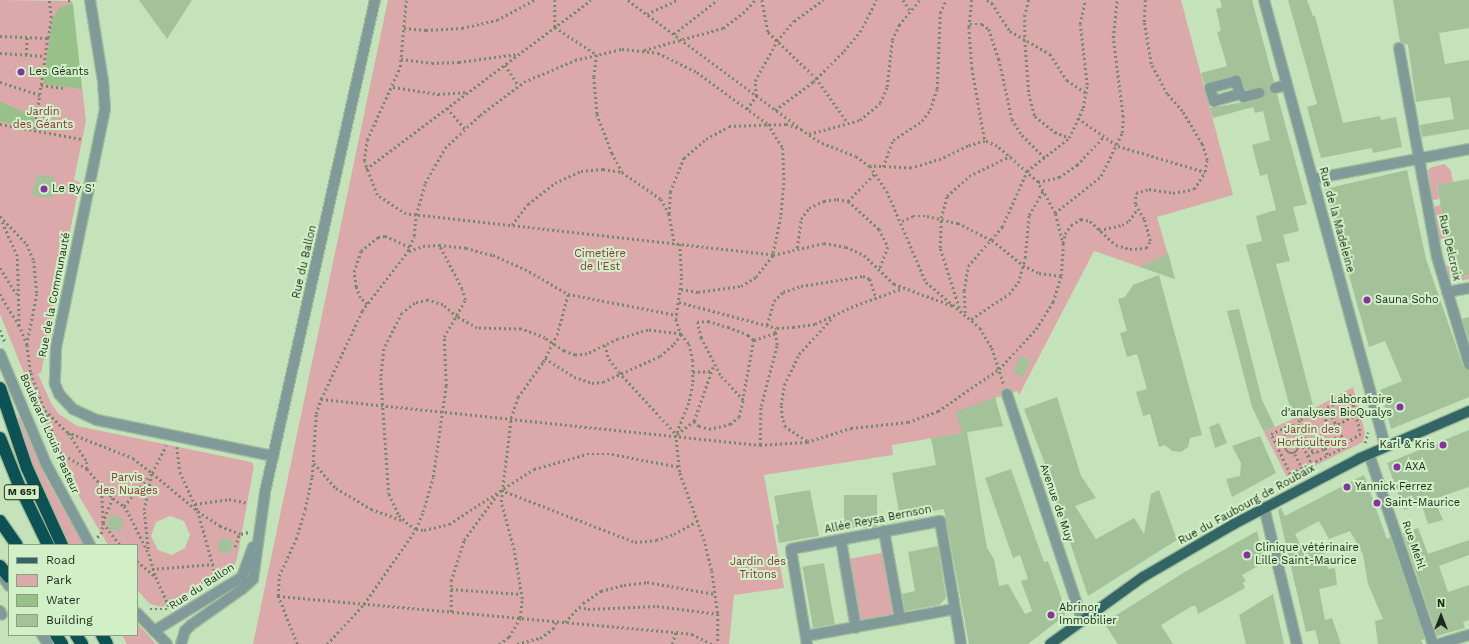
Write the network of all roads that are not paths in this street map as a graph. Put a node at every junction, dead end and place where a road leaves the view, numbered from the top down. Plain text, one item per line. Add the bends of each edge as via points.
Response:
1 (90, 0) edge
2 (375, 0) edge
3 (1264, 0) edge
4 (1399, 48) dead end
5 (1287, 85) junction
6 (1275, 88) tunnel mouth
7 (1259, 93) tunnel mouth
8 (1240, 94) dead end
9 (1469, 149) edge
10 (1417, 158) junction
11 (1313, 179) junction
12 (1469, 288) edge
13 (1447, 292) junction
14 (0, 354) edge
15 (1469, 364) edge
16 (0, 388) edge
17 (1007, 394) road end
18 (1469, 411) edge
19 (0, 438) edge
20 (1385, 446) junction
21 (1369, 454) junction
22 (273, 456) junction
23 (1264, 507) junction
24 (0, 521) edge
25 (258, 530) junction
26 (884, 531) junction
27 (841, 540) junction
28 (93, 542) edge
29 (15, 544) edge
30 (48, 544) edge
31 (62, 544) edge
32 (0, 566) edge
33 (0, 573) edge
34 (8, 575) edge
35 (8, 585) edge
36 (955, 609) junction
37 (141, 610) edge
38 (900, 619) junction
39 (1082, 619) junction
40 (856, 628) junction
41 (154, 631) junction
42 (1469, 635) edge
43 (806, 640) edge
44 (167, 644) edge
45 (181, 644) edge
46 (961, 644) edge
47 (1050, 644) edge
48 (1297, 644) edge
49 (1434, 644) edge
50 (1438, 644) edge

1 - 22 street, Rue de la Communauté via 104,81 105,109 56,348 55,384 65,402 82,414
2 - 22 street, Rue du Ballon
3 - 5 street, Rue de la Madeleine
4 - 10 street, Rue Delcroix
5 - 6 street
5 - 11 street, Rue de la Madeleine
7 - 8 street via 1244,97
9 - 10 street
10 - 11 street
10 - 13 street, Rue Delcroix via 1437,257
11 - 20 street, Rue de la Madeleine
12 - 13 street
13 - 15 street, Rue Delcroix
14 - 28 street, Boulevard Louis Pasteur via 46,464
16 - 31 highway via 27,468
17 - 39 street, Avenue de Muy
18 - 20 main road, Rue du Faubourg de Roubaix
19 - 30 highway, M 651
20 - 21 main road, Rue du Faubourg de Roubaix
21 - 23 main road, Rue du Faubourg de Roubaix
21 - 49 street, Rue Mehl
22 - 25 street, Rue du Ballon
23 - 39 main road, Rue du Faubourg de Roubaix via 1153,570
23 - 48 street
24 - 29 highway
25 - 41 street, Rue du Ballon via 242,578
25 - 45 street, Rue du Ballon via 253,579 242,590 190,625
26 - 27 street, Allée Reysa Bernson
26 - 36 street, Allée Reysa Bernson via 940,521
26 - 38 street
27 - 40 street
27 - 43 street, Allée Reysa Bernson via 791,549
32 - 34 highway
33 - 35 street
36 - 38 street
36 - 46 street, Allée Reysa Bernson
37 - 41 street
38 - 40 street
39 - 47 main road, Rue du Faubourg de Roubaix
40 - 43 street
41 - 44 street
42 - 50 street

